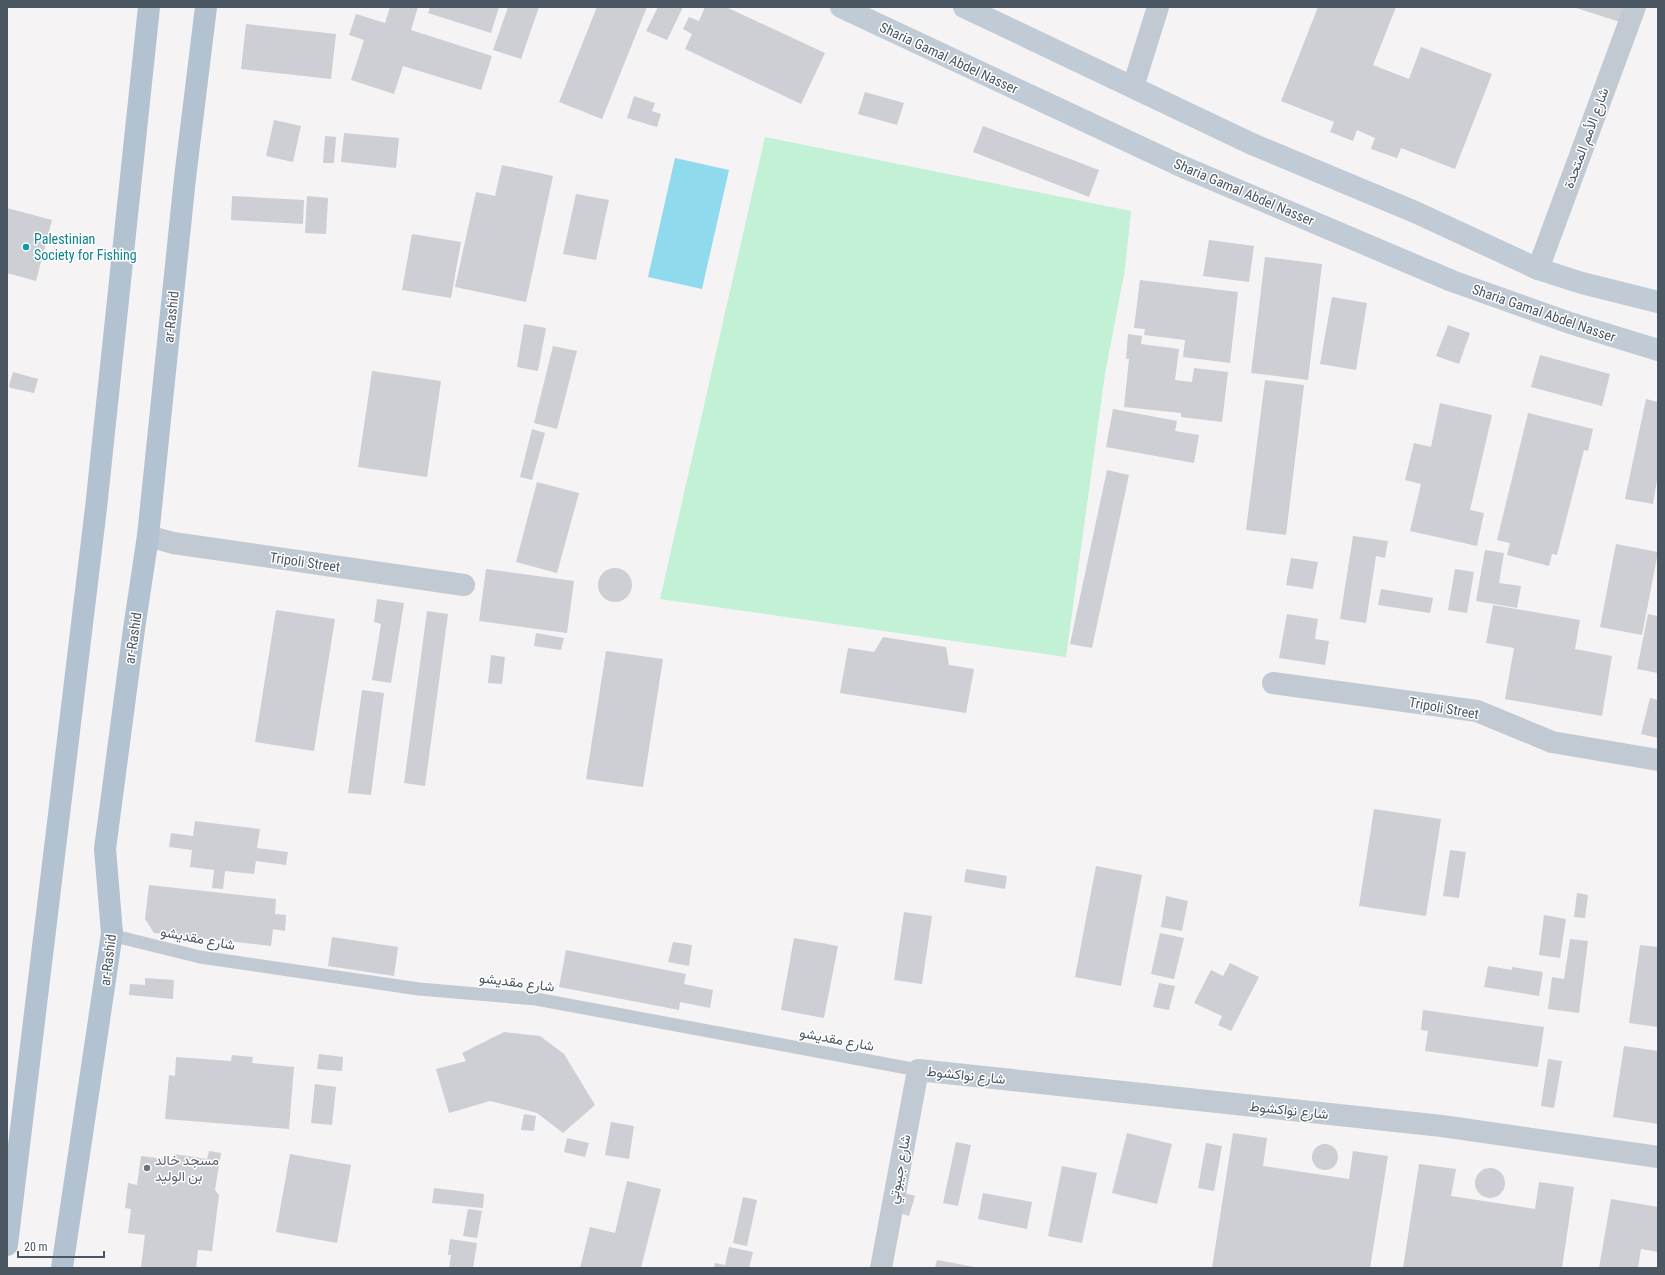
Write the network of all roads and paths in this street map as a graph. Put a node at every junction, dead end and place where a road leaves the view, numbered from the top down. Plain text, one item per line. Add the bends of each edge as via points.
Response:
1 (148, 7) edge
2 (206, 7) edge
3 (841, 7) edge
4 (964, 7) edge
5 (1158, 7) edge
6 (1634, 7) edge
7 (1133, 87) junction
8 (1538, 269) junction
9 (1658, 302) edge
10 (1658, 350) edge
11 (148, 536) junction
12 (464, 586) dead end
13 (1272, 683) dead end
14 (1658, 760) edge
15 (112, 933) junction
16 (918, 1070) junction
17 (1658, 1157) edge
18 (7, 1245) edge
19 (62, 1268) edge
20 (881, 1268) edge

1 - 18 main road via 96,508
2 - 11 main road, ar-Rashid via 185,178
3 - 10 main road, Sharia Gamal Abdel Nasser via 1181,166 1452,281 1570,323
4 - 7 main road
5 - 7 street
6 - 8 street, شارع الأمم المتحدة
7 - 8 main road via 1252,144 1415,212
8 - 9 main road
11 - 12 street, Tripoli Street via 173,543
11 - 15 main road, ar-Rashid via 105,849
13 - 14 street, Tripoli Street via 1477,711 1552,742
15 - 16 lane, شارع مقديشو via 119,937 200,957 420,989 525,997
15 - 19 main road, ar-Rashid
16 - 17 street, شارع نواكشوط via 1442,1126
16 - 20 street, شارع جيبوتي

